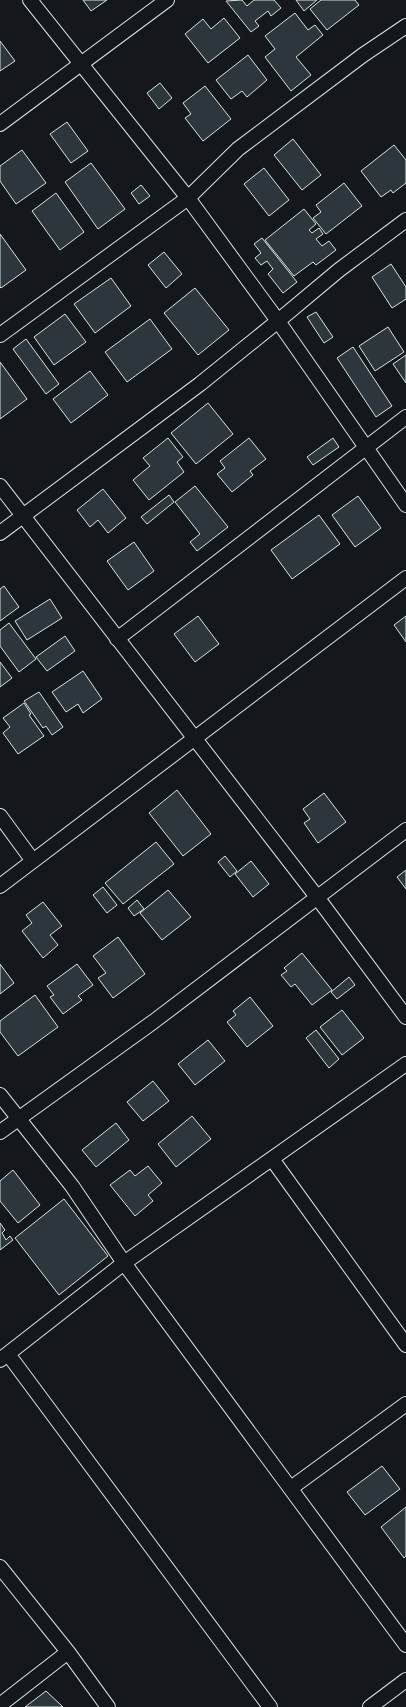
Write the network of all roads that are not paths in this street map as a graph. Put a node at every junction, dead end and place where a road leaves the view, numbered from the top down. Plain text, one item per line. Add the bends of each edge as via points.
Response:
1 (30, 0) edge
2 (167, 0) edge
3 (406, 26) edge
4 (80, 64) junction
5 (0, 124) edge
6 (188, 198) junction
7 (406, 220) edge
8 (278, 321) junction
9 (0, 335) edge
10 (406, 417) edge
11 (365, 447) junction
12 (0, 486) edge
13 (406, 505) edge
14 (23, 516) junction
15 (0, 533) edge
16 (406, 578) edge
17 (117, 639) junction
18 (195, 739) junction
19 (0, 816) edge
20 (406, 830) edge
21 (33, 861) junction
22 (0, 886) edge
23 (317, 897) junction
24 (406, 1017) edge
25 (406, 1064) edge
26 (0, 1095) edge
27 (18, 1118) junction
28 (0, 1132) edge
29 (272, 1159) junction
30 (124, 1263) junction
31 (406, 1345) edge
32 (4, 1357) edge
33 (406, 1404) edge
34 (291, 1488) junction
35 (0, 1567) edge
36 (406, 1645) edge
37 (68, 1652) junction
38 (406, 1680) edge
39 (0, 1705) edge
40 (108, 1707) edge
41 (270, 1707) edge
42 (370, 1707) edge

1 - 4 street
2 - 4 street
3 - 6 street via 238,150
4 - 5 street
4 - 6 street
6 - 8 street
6 - 9 street
7 - 8 street via 339,270
8 - 11 street
8 - 14 street via 200,384
10 - 11 street
11 - 13 street
11 - 17 street
12 - 14 street
14 - 15 street
14 - 17 street
16 - 18 street
17 - 18 street
18 - 21 street
18 - 23 street
19 - 21 street
20 - 23 street
21 - 22 street
23 - 24 street
23 - 27 street via 153,1022
25 - 29 street
26 - 27 street
27 - 28 street
27 - 30 street via 72,1186
29 - 30 street
29 - 31 street
30 - 32 street
30 - 34 street
32 - 41 street
33 - 34 street
34 - 36 street
35 - 37 street
37 - 39 street
37 - 40 street
38 - 42 street

